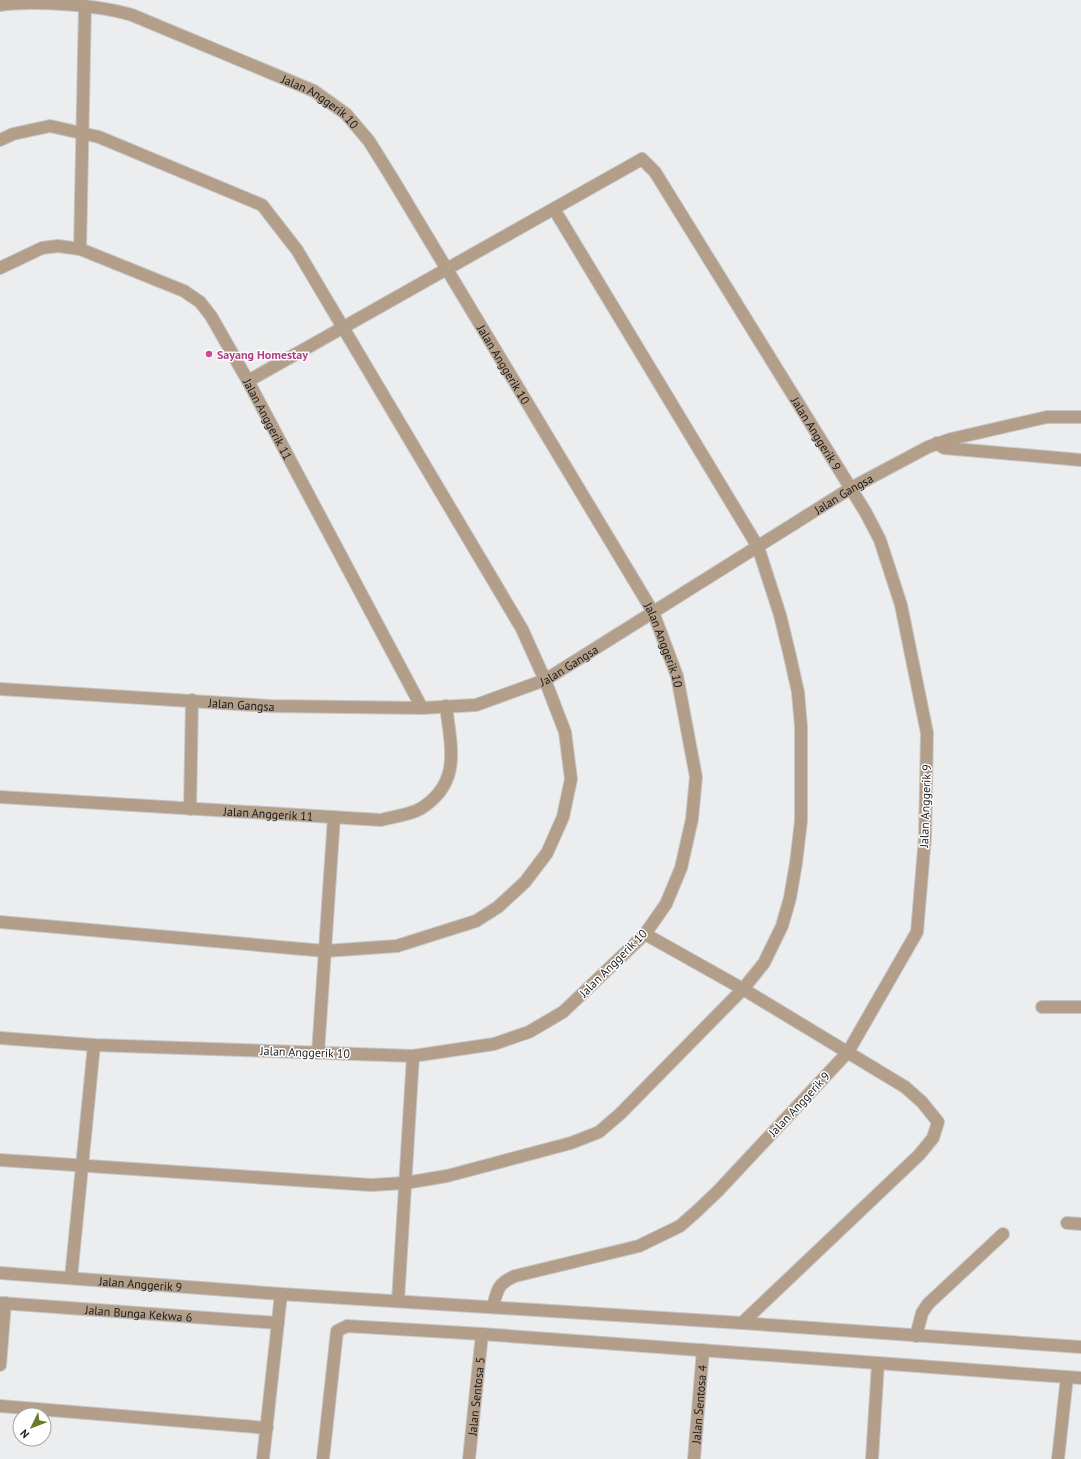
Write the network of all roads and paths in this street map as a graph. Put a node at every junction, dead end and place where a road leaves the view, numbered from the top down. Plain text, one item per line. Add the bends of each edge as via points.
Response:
1 (0, 5) edge
2 (85, 6) junction
3 (83, 134) junction
4 (0, 140) edge
5 (554, 209) junction
6 (80, 249) junction
7 (0, 268) edge
8 (447, 269) junction
9 (344, 328) junction
10 (248, 381) junction
11 (1081, 417) edge
12 (937, 443) junction
13 (1081, 460) edge
14 (851, 488) junction
15 (758, 546) junction
16 (653, 612) junction
17 (544, 680) junction
18 (0, 689) edge
19 (192, 700) junction
20 (446, 706) junction
21 (422, 708) junction
22 (0, 797) edge
23 (190, 809) junction
24 (334, 817) junction
25 (0, 922) edge
26 (645, 934) junction
27 (325, 951) junction
28 (743, 989) junction
29 (1042, 1007) dead end
30 (1081, 1007) edge
31 (0, 1038) edge
32 (94, 1045) junction
33 (848, 1052) junction
34 (318, 1053) junction
35 (413, 1056) junction
36 (0, 1160) edge
37 (82, 1166) junction
38 (405, 1183) junction
39 (1067, 1223) dead end
40 (1081, 1224) edge
41 (1003, 1234) dead end
42 (0, 1272) edge
43 (71, 1278) junction
44 (281, 1294) junction
45 (398, 1301) junction
46 (2, 1303) edge
47 (493, 1307) junction
48 (278, 1323) junction
49 (742, 1323) junction
50 (482, 1334) junction
51 (916, 1336) junction
52 (1081, 1347) edge
53 (703, 1350) junction
54 (878, 1363) junction
55 (0, 1365) edge
56 (1067, 1377) junction
57 (1081, 1378) edge
58 (0, 1406) edge
59 (267, 1428) junction
60 (263, 1459) edge
61 (324, 1459) edge
62 (469, 1459) edge
63 (694, 1459) edge
64 (872, 1459) edge
65 (1058, 1459) edge

1 - 2 street, Jalan Anggerik 10 via 34,2
2 - 3 street
2 - 8 street, Jalan Anggerik 10 via 132,15 314,91 346,114 369,141
3 - 4 street via 50,126 13,134
3 - 6 street
3 - 9 street via 99,137 262,205 297,250
5 - 8 street
5 - 14 street, Jalan Anggerik 9 via 642,159 656,172
5 - 15 street
6 - 7 street, Jalan Anggerik 11 via 58,246 42,248
6 - 10 street, Jalan Anggerik 11 via 184,291 200,302 211,316
8 - 9 street
8 - 16 street, Jalan Anggerik 10
9 - 10 street
9 - 17 street via 522,630
10 - 21 street, Jalan Anggerik 11
11 - 12 street, Jalan Gangsa via 1047,417
12 - 13 street via 944,448
12 - 14 street, Jalan Gangsa
14 - 15 street, Jalan Gangsa
14 - 33 street, Jalan Anggerik 9 via 880,540 901,605 927,733 925,836 917,932
15 - 16 street, Jalan Gangsa
15 - 28 street via 780,616 798,692 801,727 801,821 790,898 782,926 764,963
16 - 17 street, Jalan Gangsa
16 - 26 street, Jalan Anggerik 10 via 677,676 696,777 692,820 681,868 666,904
17 - 20 street, Jalan Gangsa via 476,705
17 - 27 street via 565,732 571,779 563,817 547,853 525,882 498,907 476,921 397,946
18 - 19 street, Jalan Gangsa
19 - 21 street, Jalan Gangsa via 270,706
19 - 23 street
20 - 21 street, Jalan Gangsa
20 - 24 street, Jalan Anggerik 11 via 452,754 450,772 443,789 419,809 381,820
22 - 23 street, Jalan Anggerik 11
23 - 24 street, Jalan Anggerik 11
24 - 27 street
25 - 27 street
26 - 28 street
26 - 35 street, Jalan Anggerik 10 via 563,1012 529,1032 494,1044
27 - 34 street
28 - 33 street
28 - 38 street via 620,1114 599,1132 571,1143 447,1176
29 - 30 street
31 - 32 street, Jalan Anggerik 10
32 - 34 street, Jalan Anggerik 10
32 - 37 street
33 - 47 street, Jalan Anggerik 9 via 718,1191 680,1226 638,1246 515,1276 498,1288
33 - 49 street via 905,1087 922,1102 938,1122 933,1138 919,1155
34 - 35 street, Jalan Anggerik 10
35 - 38 street
36 - 37 street
37 - 38 street via 371,1185
37 - 43 street
38 - 45 street
39 - 40 street
41 - 51 street via 928,1304 922,1313
42 - 43 street, Jalan Anggerik 9
43 - 44 street, Jalan Anggerik 9
44 - 45 street, Jalan Anggerik 9
44 - 48 street
45 - 47 street, Jalan Anggerik 9
46 - 48 street, Jalan Bunga Kekwa 6
46 - 55 street
47 - 49 street, Jalan Anggerik 9
48 - 59 street
49 - 51 street, Jalan Anggerik 9
50 - 53 street
50 - 61 street via 348,1326 337,1331
50 - 62 street, Jalan Sentosa 5
51 - 52 street, Jalan Anggerik 9
53 - 54 street
53 - 63 street, Jalan Sentosa 4
54 - 56 street
54 - 64 street
56 - 57 street
56 - 65 street
58 - 59 street
59 - 60 street

